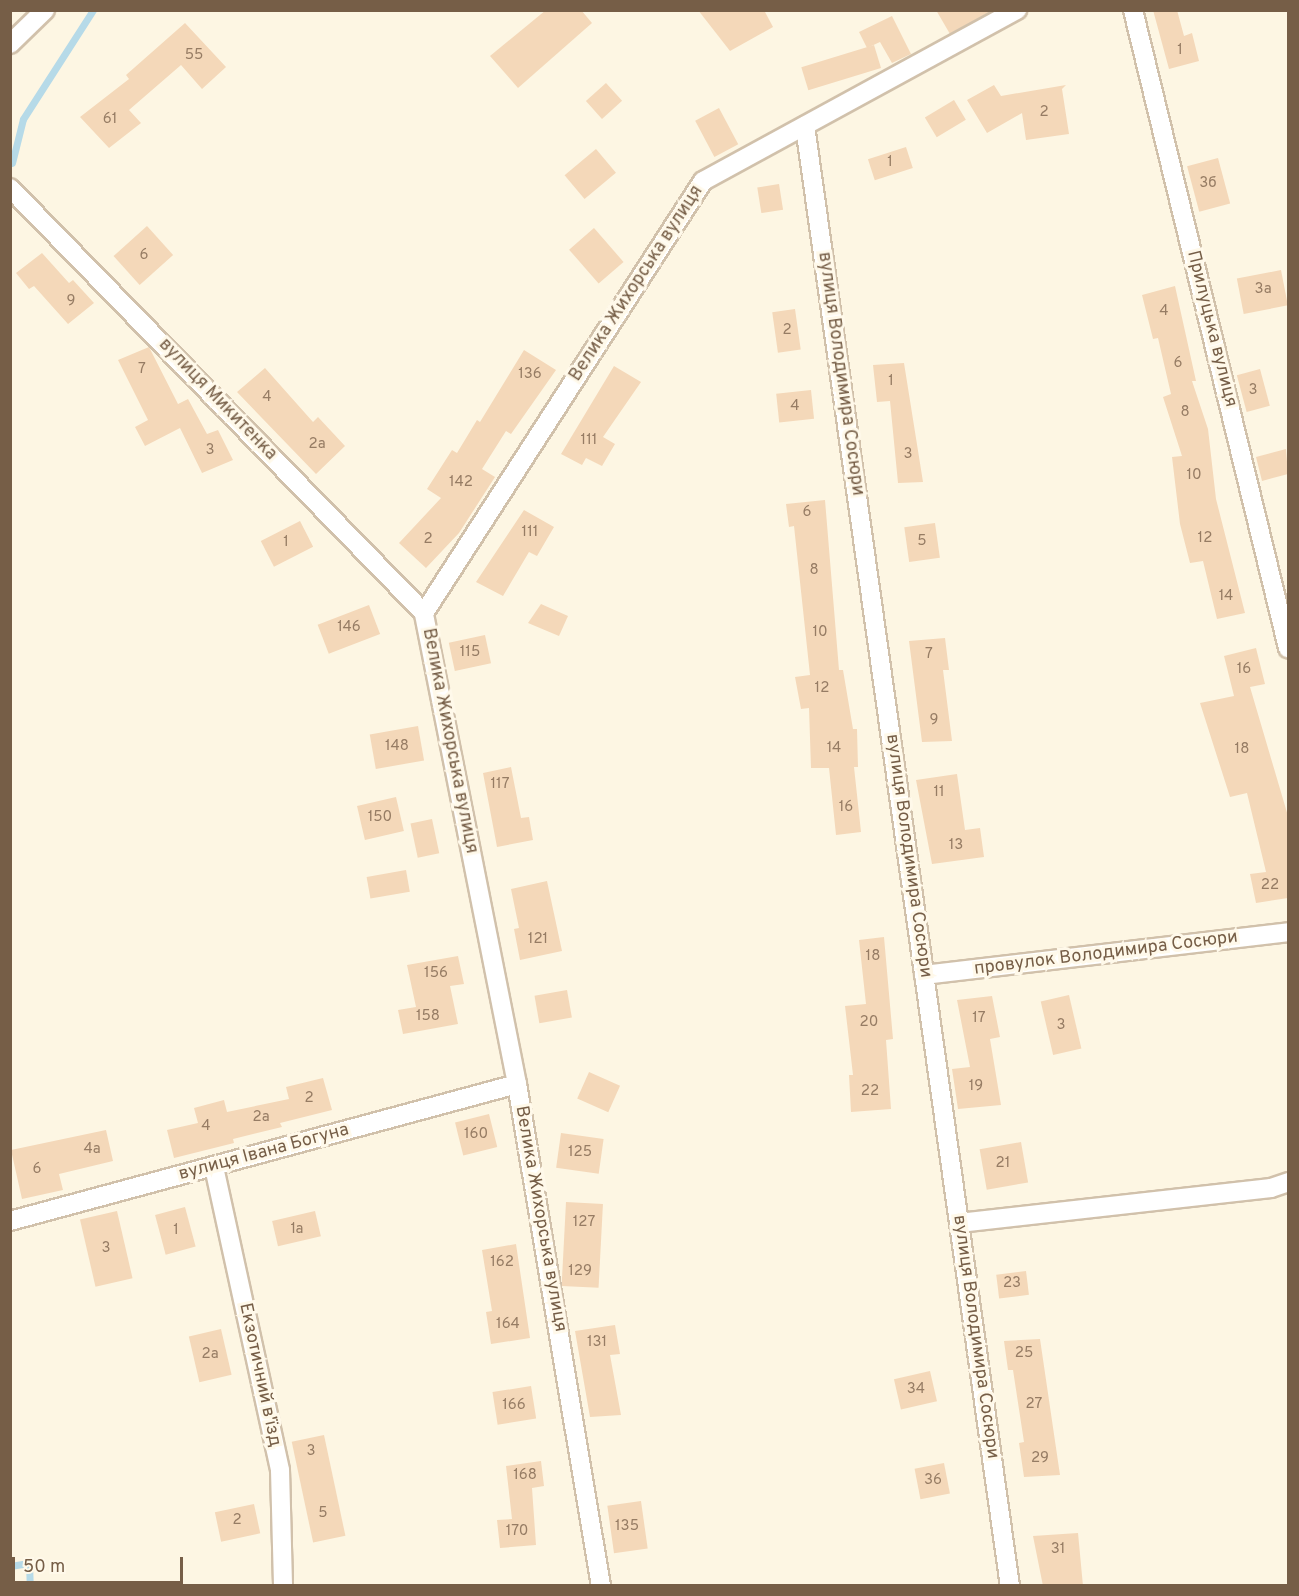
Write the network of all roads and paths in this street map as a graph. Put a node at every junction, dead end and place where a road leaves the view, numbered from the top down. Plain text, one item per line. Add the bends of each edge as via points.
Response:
1 (45, 10) edge
2 (1017, 10) edge
3 (1133, 10) edge
4 (10, 44) edge
5 (805, 126) junction
6 (10, 188) edge
7 (424, 613) junction
8 (1288, 648) edge
9 (1288, 932) edge
10 (924, 975) junction
11 (517, 1084) junction
12 (214, 1167) junction
13 (1288, 1182) edge
14 (10, 1221) edge
15 (959, 1223) junction
16 (283, 1586) edge
17 (601, 1586) edge
18 (1010, 1586) edge

1 - 4 street
2 - 5 street, Велика Жихорська вулиця
3 - 8 street, Прилуцька вулиця
5 - 7 street, Велика Жихорська вулиця via 703,181
5 - 10 street, вулиця Володимира Сосюри
6 - 7 street, вулиця Микитенка
7 - 11 street, Велика Жихорська вулиця
9 - 10 street, провулок Володимира Сосюри
10 - 15 street, вулиця Володимира Сосюри
11 - 12 street, вулиця Івана Богуна
11 - 17 street, Велика Жихорська вулиця
12 - 14 street, вулиця Івана Богуна
12 - 16 street, Екзотичний в'їзд via 280,1470
13 - 15 street via 1271,1188
15 - 18 street, вулиця Володимира Сосюри

